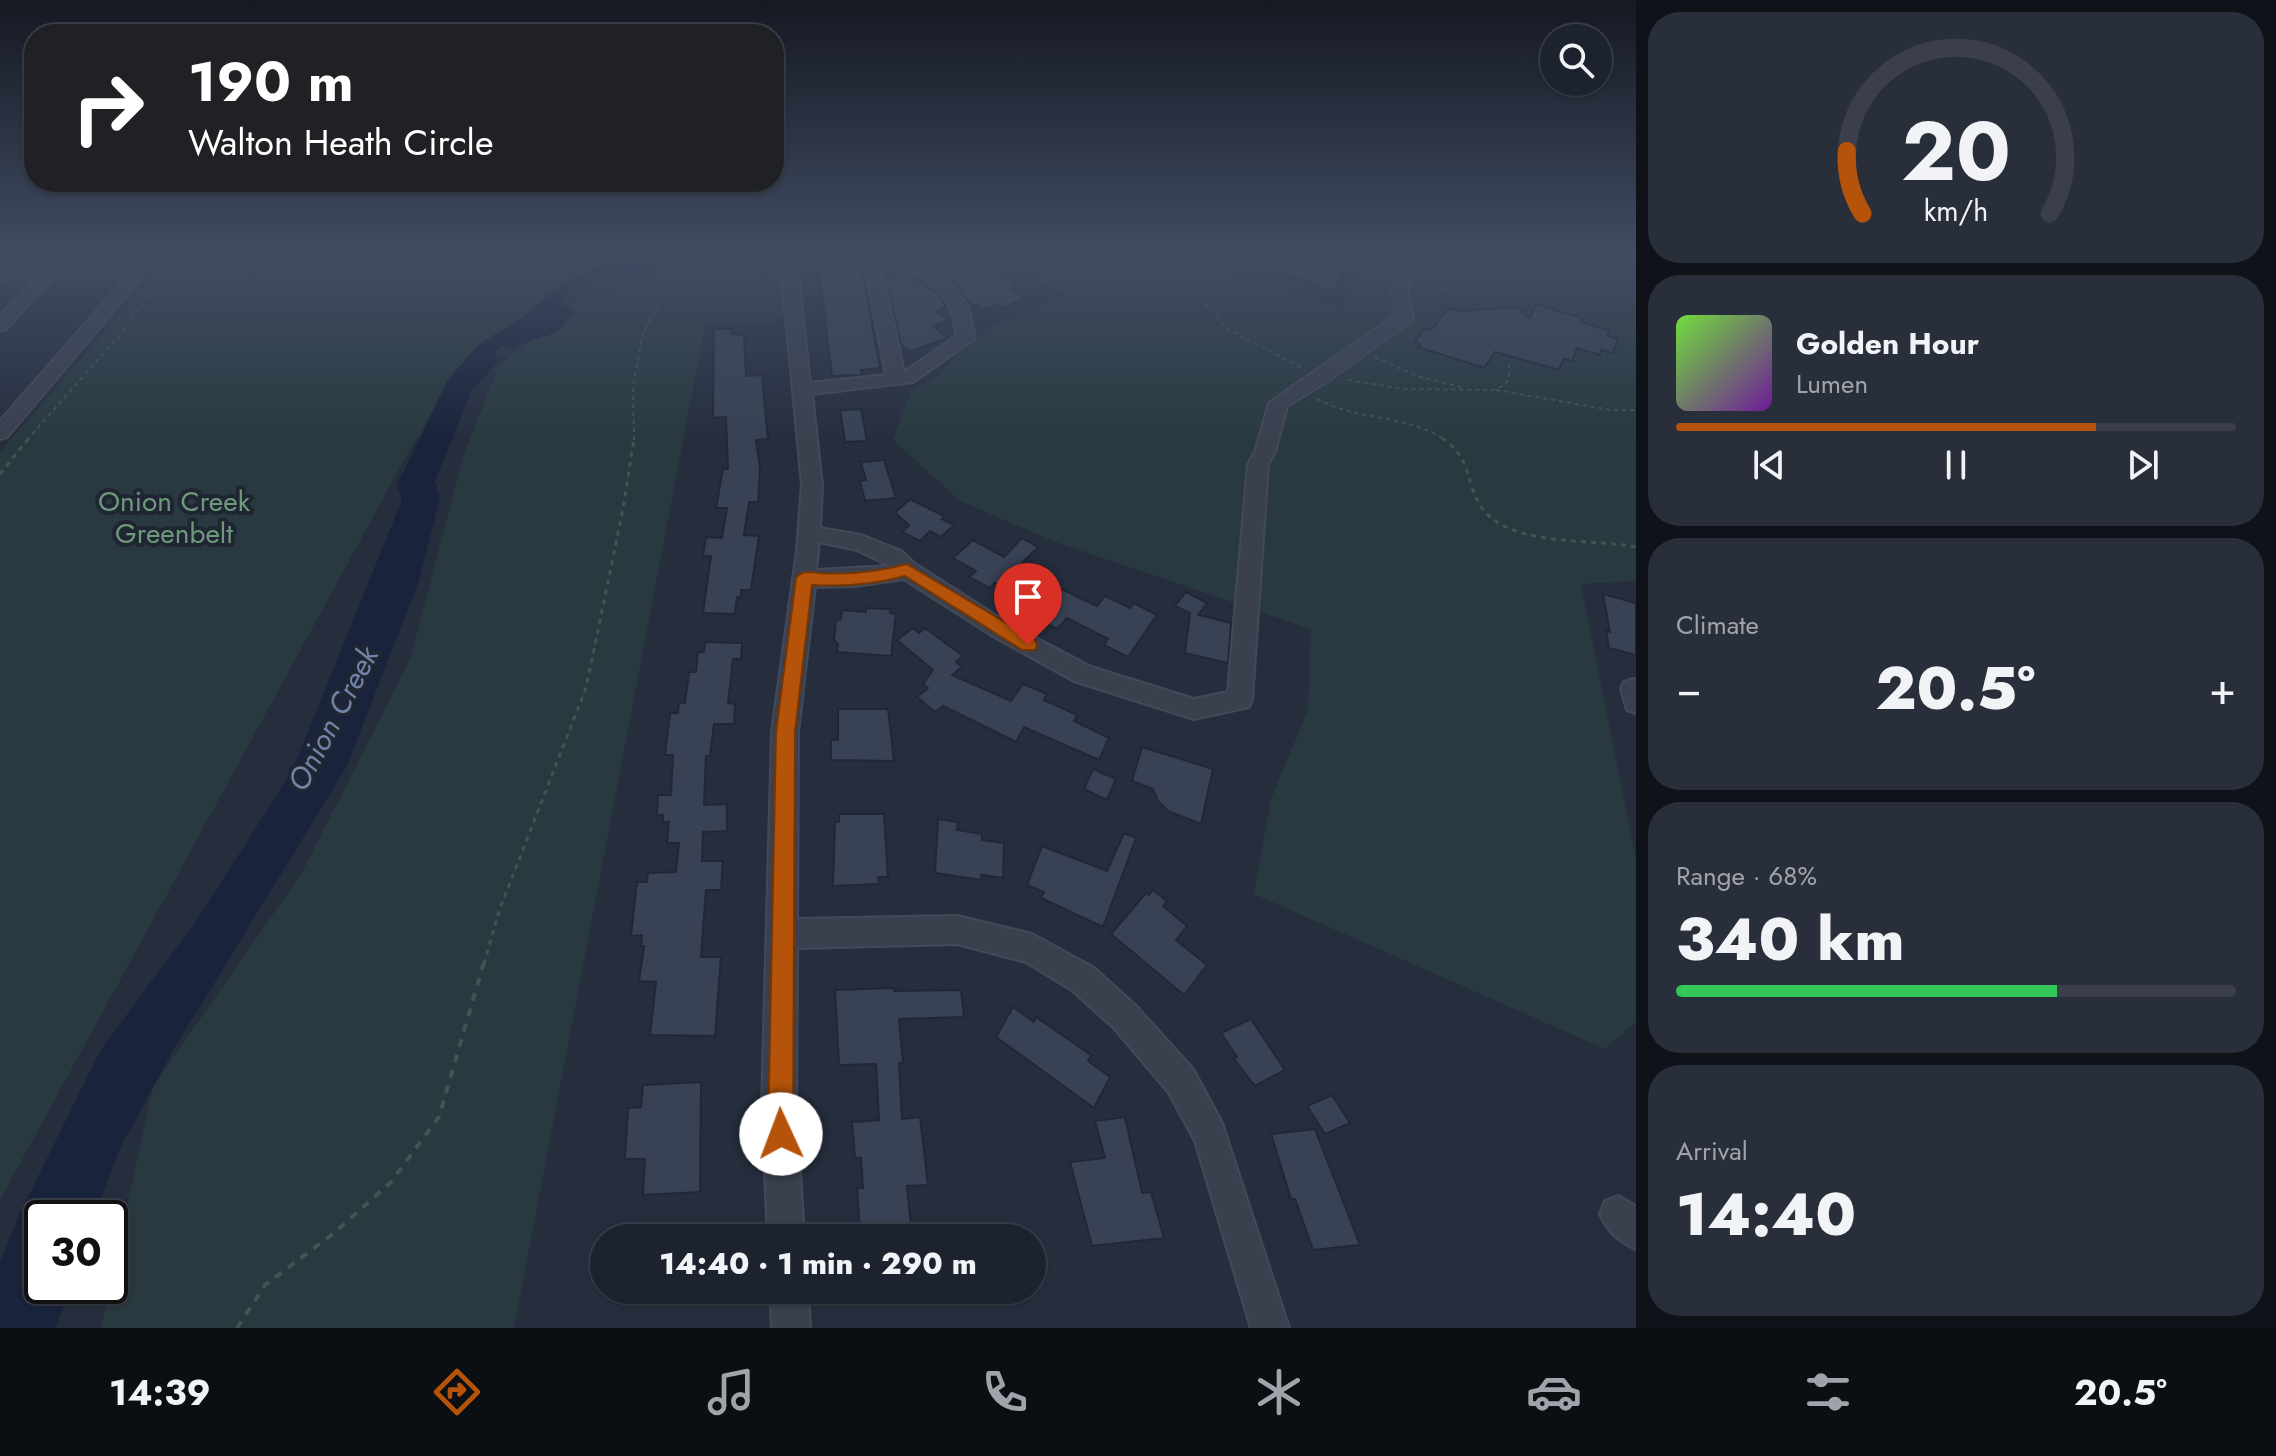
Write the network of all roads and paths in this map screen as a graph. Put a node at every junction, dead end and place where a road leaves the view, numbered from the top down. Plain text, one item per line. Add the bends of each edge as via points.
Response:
1 (102, 316) edge
2 (133, 316) edge
3 (653, 316) edge
4 (795, 316) edge
5 (883, 316) edge
6 (962, 316) edge
7 (1214, 316) edge
8 (1405, 316) edge
9 (1361, 349) junction
10 (1509, 365) dead end
11 (1322, 377) junction
12 (896, 379) junction
13 (1301, 388) junction
14 (803, 389) junction
15 (1475, 390) junction
16 (1492, 390) junction
17 (1636, 410) edge
18 (0, 433) edge
19 (0, 474) edge
20 (809, 533) junction
21 (1636, 547) edge
22 (907, 570) junction
23 (804, 578) junction
24 (1636, 690) edge
25 (1636, 703) edge
26 (783, 934) junction
27 (785, 1224) edge
28 (790, 1304) edge
29 (237, 1328) edge
30 (791, 1328) edge
31 (1270, 1328) edge

1 - 18 street
2 - 19 path
3 - 29 path via 643,333 633,386 635,433 586,688 499,911 439,1117 390,1183 265,1285
4 - 14 street
5 - 12 street
6 - 12 street via 966,338 907,378
7 - 11 path via 1234,333
8 - 9 street
9 - 11 street
9 - 15 path via 1417,376
10 - 16 path via 1509,379
11 - 13 street
11 - 15 path via 1404,389
12 - 14 street
13 - 21 path via 1328,406 1399,420 1456,446 1482,509 1505,528
13 - 22 street via 1278,403 1258,464 1240,700 1194,709 1083,674
14 - 20 street via 812,485
15 - 16 path
16 - 17 path
20 - 22 street via 861,543 893,556
20 - 23 street
22 - 23 street via 847,581
23 - 26 street via 785,732
24 - 25 street
26 - 27 street via 779,1108
26 - 31 street via 957,930 1032,949 1083,979 1181,1081 1210,1135
28 - 30 street

